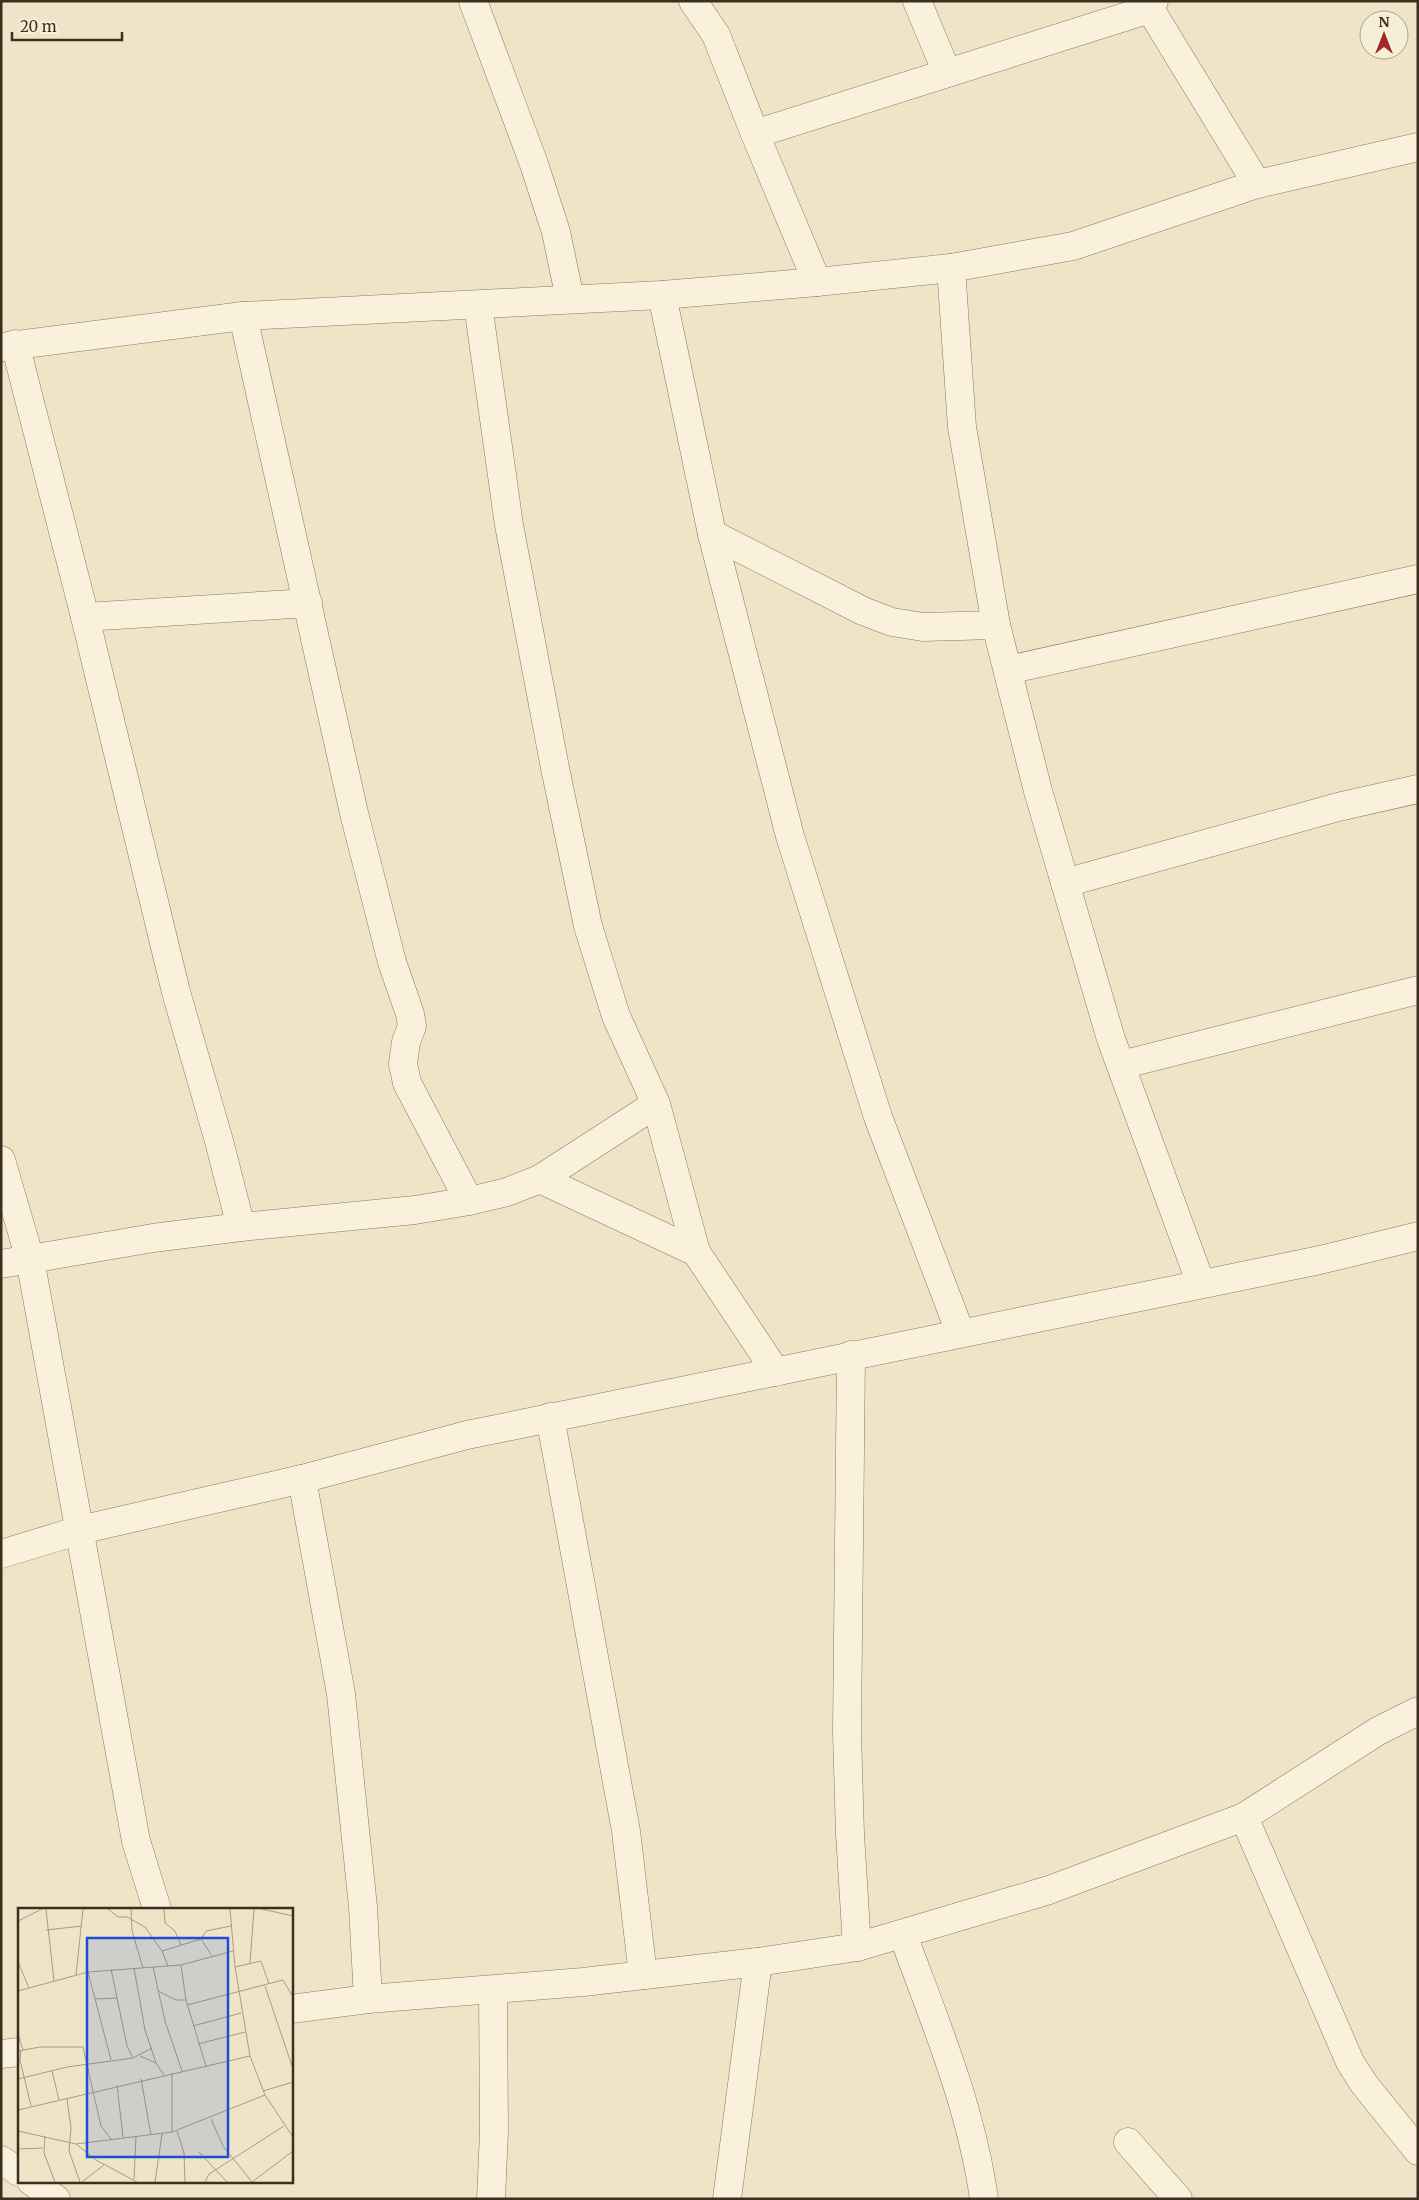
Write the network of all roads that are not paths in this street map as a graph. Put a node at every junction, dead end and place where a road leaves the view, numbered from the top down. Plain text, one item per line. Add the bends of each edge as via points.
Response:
1 (473, 1) edge
2 (692, 1) edge
3 (917, 1) edge
4 (1152, 5) edge
5 (947, 73) junction
6 (755, 134) junction
7 (1418, 147) edge
8 (1257, 184) junction
9 (951, 268) junction
10 (817, 282) junction
11 (662, 294) junction
12 (570, 299) junction
13 (478, 305) junction
14 (243, 316) junction
15 (8, 346) edge
16 (712, 534) junction
17 (1418, 579) edge
18 (308, 604) junction
19 (85, 618) junction
20 (996, 625) junction
21 (1008, 670) junction
22 (1418, 789) edge
23 (1065, 883) junction
24 (1418, 990) edge
25 (1121, 1065) junction
26 (656, 1104) junction
27 (1, 1160) edge
28 (540, 1179) junction
29 (468, 1201) junction
30 (241, 1227) junction
31 (1418, 1236) edge
32 (696, 1252) junction
33 (30, 1259) junction
34 (1, 1264) edge
35 (1201, 1284) junction
36 (960, 1332) junction
37 (851, 1355) junction
38 (776, 1372) junction
39 (550, 1417) junction
40 (302, 1478) junction
41 (80, 1530) junction
42 (1, 1554) edge
43 (1418, 1711) edge
44 (1244, 1817) junction
45 (157, 1908) edge
46 (902, 1935) junction
47 (857, 1947) junction
48 (758, 1962) junction
49 (643, 1974) junction
50 (493, 1991) junction
51 (368, 1999) junction
52 (292, 2008) edge
53 (18, 2052) edge
54 (1, 2054) edge
55 (1128, 2142) dead end
56 (1418, 2151) edge
57 (1, 2160) edge
58 (18, 2171) edge
59 (32, 2182) edge
60 (56, 2199) edge
61 (491, 2199) edge
62 (727, 2199) edge
63 (984, 2199) edge
64 (1178, 2199) edge

1 - 12 street via 534,164 556,232
2 - 6 street via 716,35
3 - 5 street
4 - 5 street
4 - 8 street
5 - 6 street
6 - 10 street
7 - 8 street
8 - 9 street via 1074,246
9 - 10 street
9 - 20 street via 962,427
10 - 11 street
11 - 12 street
11 - 16 street
12 - 13 street
13 - 14 street
13 - 26 street via 508,526 588,926 616,1016
14 - 15 street
14 - 18 street
15 - 19 street
16 - 20 street via 862,611 892,622 923,627
16 - 36 street via 799,864 878,1117
17 - 21 street
18 - 19 street
18 - 29 street via 354,813 392,962 410,1014 412,1026 403,1064 407,1083
19 - 30 street via 176,992
20 - 21 street
21 - 23 street
22 - 23 street via 1338,807
23 - 25 street
24 - 25 street
25 - 35 street
26 - 28 street
26 - 32 street
27 - 33 street
28 - 29 street via 507,1192
28 - 32 street
29 - 30 street via 415,1210
30 - 33 street
31 - 35 street
32 - 38 street
33 - 34 street
33 - 41 street
35 - 36 street
36 - 37 street
37 - 38 street
37 - 47 street via 847,1732
38 - 39 street
39 - 40 street via 458,1437
39 - 49 street via 626,1831
40 - 41 street
40 - 51 street via 341,1694 363,1907
41 - 42 street
41 - 45 street via 136,1841
43 - 44 street via 1378,1731
44 - 46 street via 1049,1890
44 - 56 street via 1350,2062
46 - 47 street
46 - 63 street via 961,2090 978,2156
47 - 48 street
48 - 49 street
48 - 62 street
49 - 50 street
50 - 51 street
50 - 61 street
51 - 52 street
53 - 54 street
55 - 64 street
57 - 58 street
59 - 60 street

